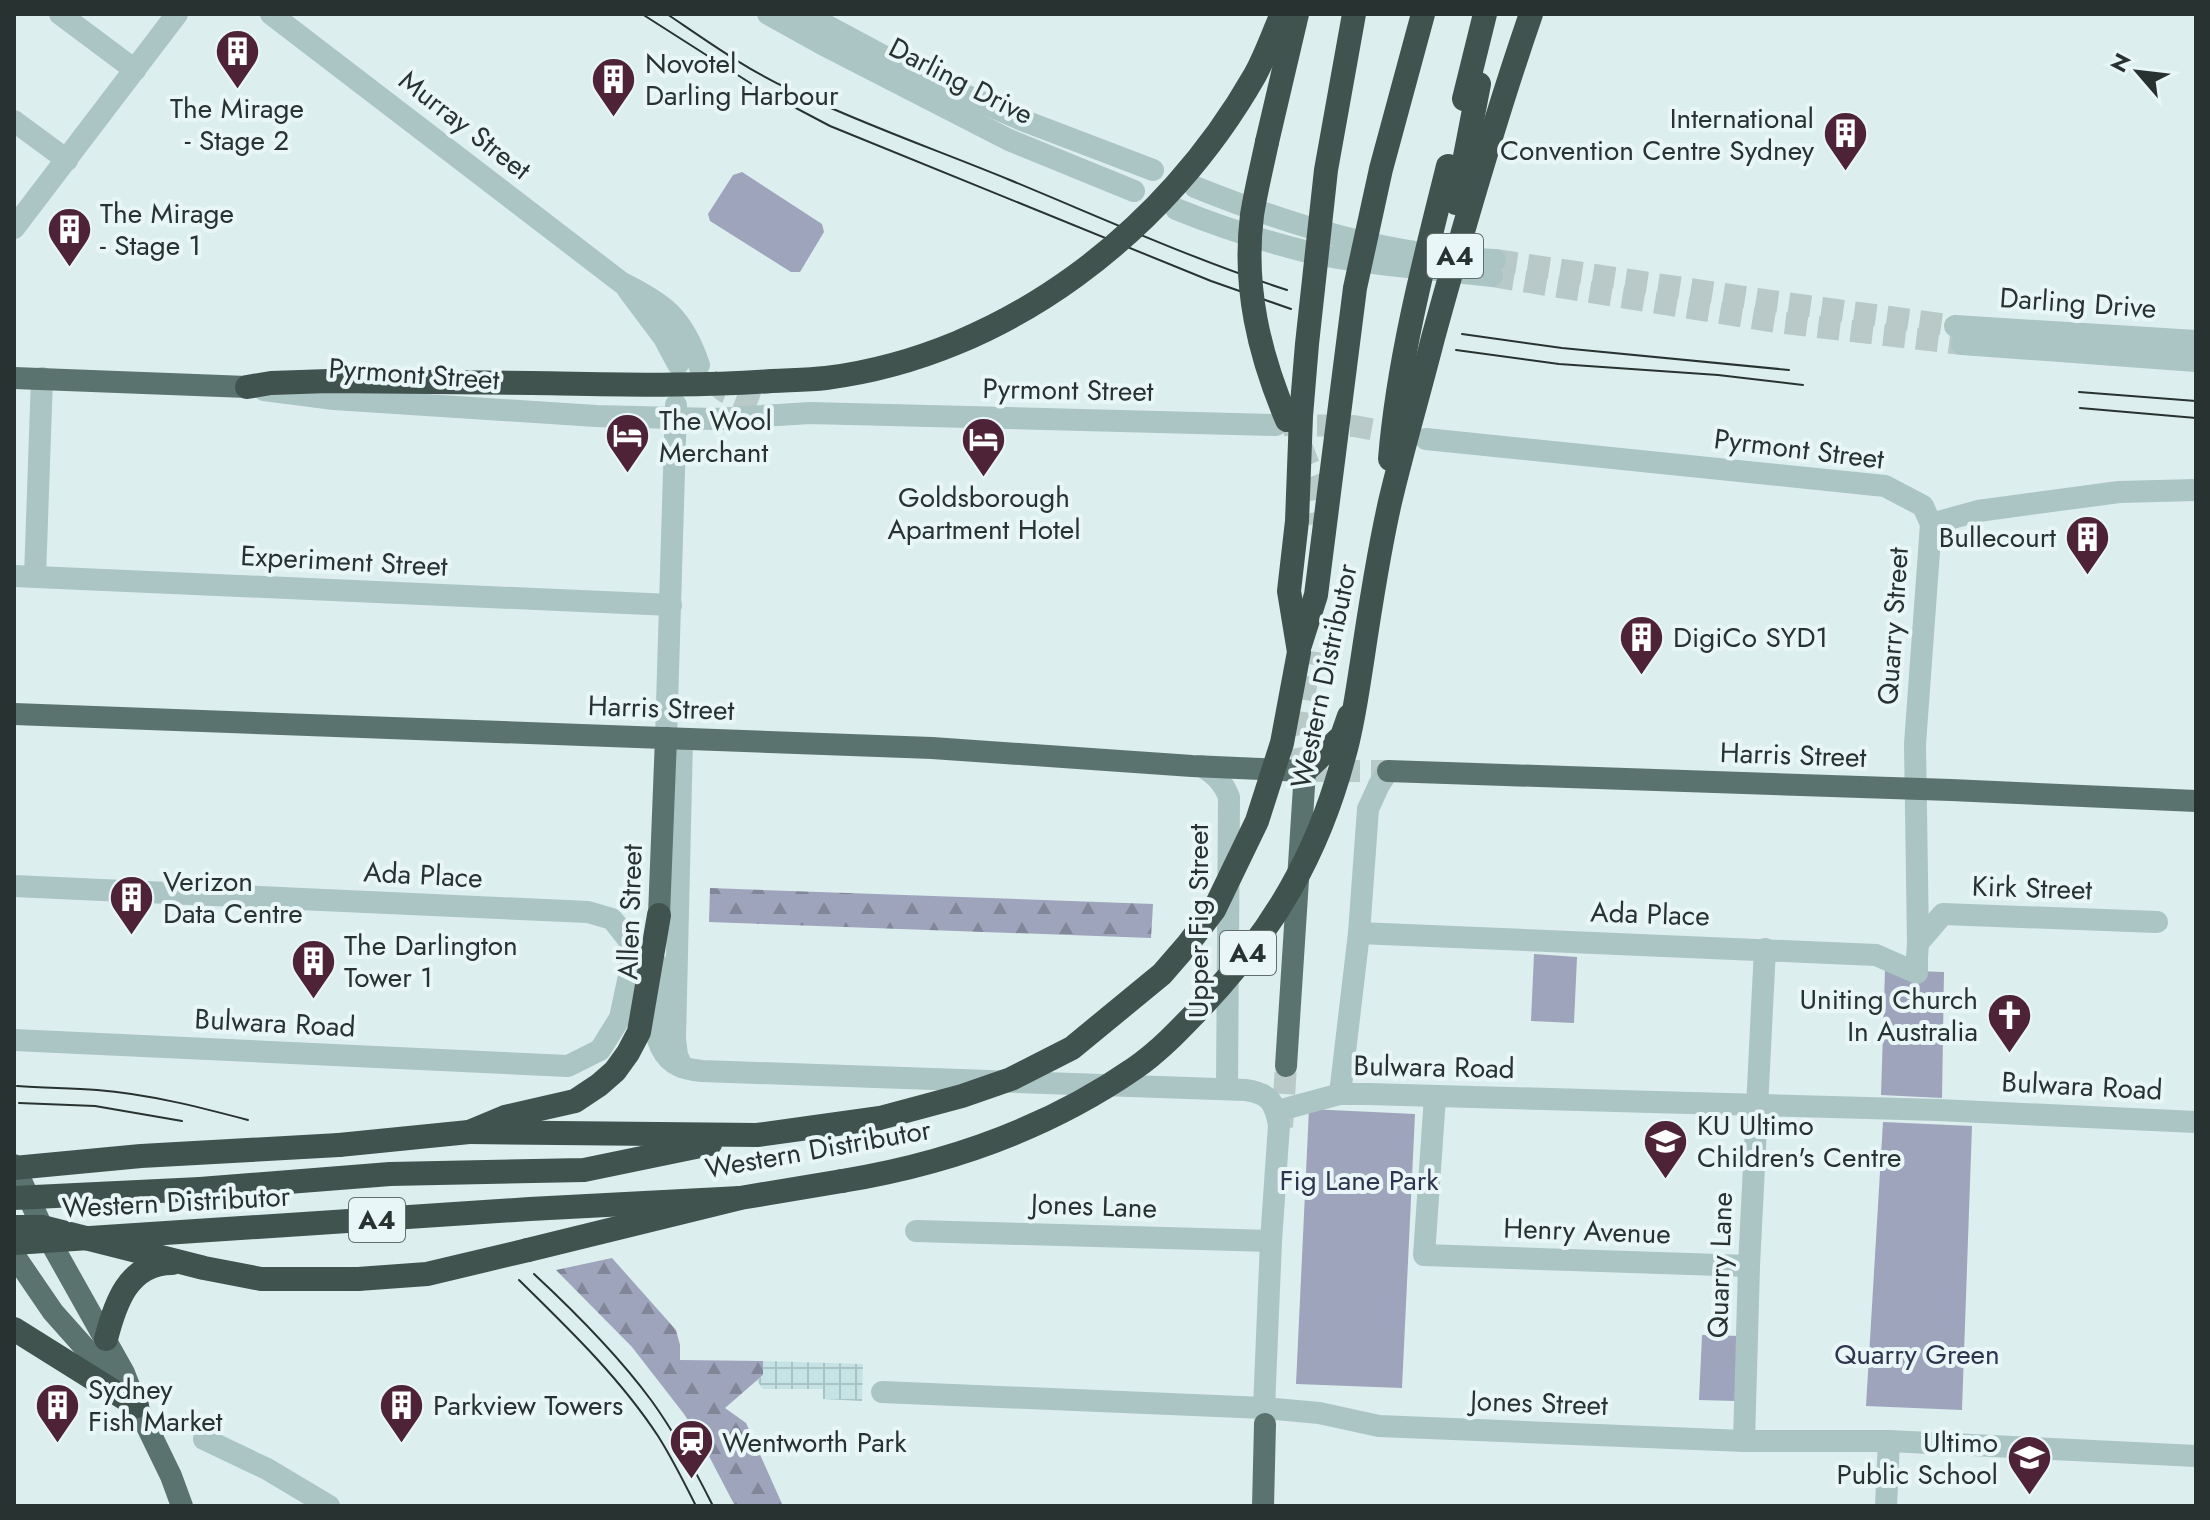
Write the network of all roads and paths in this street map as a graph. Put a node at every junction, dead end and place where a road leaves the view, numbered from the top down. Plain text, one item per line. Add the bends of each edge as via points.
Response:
1 (60, 14) edge
2 (177, 14) edge
3 (271, 14) edge
4 (768, 14) edge
5 (805, 14) edge
6 (1282, 14) edge
7 (1297, 14) edge
8 (1354, 14) edge
9 (1423, 14) edge
10 (1485, 14) edge
11 (1495, 14) edge
12 (1531, 14) edge
13 (135, 70) junction
14 (14, 121) edge
15 (67, 160) junction
16 (1153, 170) dead end
17 (1195, 187) dead end
18 (1134, 191) dead end
19 (1176, 209) dead end
20 (14, 228) edge
21 (2196, 341) edge
22 (2196, 361) edge
23 (689, 365) tunnel mouth
24 (14, 378) edge
25 (42, 378) junction
26 (247, 387) junction
27 (760, 405) tunnel mouth
28 (676, 412) junction
29 (810, 413) junction
30 (1281, 423) joint
31 (1426, 439) tunnel mouth
32 (2196, 490) edge
33 (1390, 502) junction
34 (1931, 524) junction
35 (24, 577) edge
36 (671, 605) junction
37 (1299, 652) junction
38 (14, 714) edge
39 (674, 738) junction
40 (1201, 766) junction
41 (1305, 771) junction
42 (1388, 771) joint
43 (1915, 789) junction
44 (2196, 801) edge
45 (14, 886) edge
46 (659, 915) junction
47 (2157, 922) dead end
48 (1359, 933) junction
49 (1765, 949) junction
50 (1917, 957) junction
51 (14, 1040) edge
52 (534, 1066) joint
53 (1286, 1066) tunnel mouth
54 (682, 1067) junction
55 (1227, 1089) junction
56 (1340, 1094) junction
57 (1435, 1097) junction
58 (1757, 1104) junction
59 (1277, 1111) junction
60 (2196, 1122) edge
61 (469, 1132) junction
62 (757, 1135) junction
63 (14, 1167) edge
64 (21, 1198) edge
65 (740, 1198) junction
66 (14, 1227) edge
67 (42, 1227) junction
68 (916, 1231) dead end
69 (1271, 1241) junction
70 (14, 1243) edge
71 (14, 1255) edge
72 (186, 1264) junction
73 (1749, 1266) junction
74 (14, 1329) edge
75 (106, 1339) junction
76 (882, 1392) dead end
77 (137, 1406) junction
78 (1264, 1416) junction
79 (204, 1439) dead end
80 (1744, 1441) junction
81 (1889, 1441) junction
82 (2196, 1456) edge
83 (182, 1506) edge
84 (329, 1506) edge
85 (1263, 1506) edge
86 (1886, 1506) edge

1 - 13 street
2 - 13 street
3 - 23 street, Murray Street via 622,283 670,312
4 - 18 street, Darling Drive via 1009,140
5 - 16 street, Darling Drive via 929,79
6 - 26 highway, bridge via 1235,108 1196,162 1143,219 1055,292 1003,323 943,348 826,378 703,386 329,381
7 - 30 highway, bridge via 1252,214 1249,253 1262,353
8 - 37 highway, Western Distributor / A4, bridge via 1326,170 1307,344 1289,591
9 - 37 highway, bridge via 1355,288 1316,595
10 - 33 highway, bridge via 1401,379 1391,439
11 - 41 highway, bridge via 1371,649 1342,736
12 - 33 highway, Western Distributor / A4, bridge via 1497,111
13 - 15 street
14 - 15 street
15 - 20 street
17 - 19 street via 1352,240 1493,268 1305,251
21 - 22 street, Darling Drive via 1959,335
24 - 25 main road, Pyrmont Street
25 - 26 main road, Pyrmont Street
25 - 35 street
26 - 28 street, Pyrmont Street via 459,409 596,416
27 - 29 street, Pyrmont Street
28 - 29 street, Pyrmont Street via 750,418
28 - 36 street, Allen Street
29 - 30 street, Pyrmont Street
31 - 34 street, Pyrmont Street via 1885,486 1923,506
32 - 34 street via 2103,494 1978,511
33 - 65 highway, Western Distributor / A4, bridge via 1345,755 1324,819 1280,909 1239,966 1178,1032 1136,1067 1056,1115 996,1141 860,1178
34 - 43 street, Quarry Street
35 - 36 street, Experiment Street
36 - 39 street, Allen Street
37 - 62 highway, Western Distributor / A4, bridge via 1282,743 1257,821 1214,910 1162,974 1072,1048 1011,1079 880,1118
38 - 39 main road, Harris Street
39 - 40 main road, Harris Street
39 - 46 main road, Allen Street
39 - 54 street, Allen Street via 675,1039
40 - 41 main road, Harris Street
40 - 55 street, Upper Fig Street via 1215,774 1229,797
41 - 53 main road
42 - 43 main road, Harris Street
42 - 48 street via 1368,809
43 - 44 main road, Harris Street
43 - 50 street, Quarry Street
45 - 52 street, Ada Place via 588,912 612,919 635,948 620,1018 600,1050 568,1066
46 - 54 street, Allen Street via 657,1034 665,1056
46 - 61 highway via 639,1032 615,1071 575,1101 505,1117
47 - 50 street, Kirk Street via 1943,914
48 - 49 street, Ada Place
48 - 56 street
49 - 50 street, Ada Place via 1876,955 1917,973
49 - 58 street, Quarry Lane
51 - 52 street, Bulwara Road
54 - 55 street
55 - 59 street via 1259,1092
56 - 57 street, Bulwara Road
56 - 59 street, Bulwara Road
57 - 58 street, Bulwara Road
57 - 73 street, Henry Avenue via 1424,1255
58 - 60 street, Bulwara Road
58 - 73 street, Quarry Lane
59 - 69 street
61 - 62 highway, Western Distributor / A4, bridge
61 - 63 highway, Western Distributor / A4, bridge
62 - 64 highway, bridge via 584,1170 390,1174
63 - 64 main road
64 - 67 main road
65 - 70 highway, Western Distributor / A4, bridge
65 - 72 highway, bridge via 427,1274 261,1279
66 - 67 highway
67 - 72 highway
67 - 75 main road
68 - 69 street, Jones Lane
69 - 78 street
71 - 77 main road via 53,1312
72 - 75 highway via 163,1263 143,1270 122,1291
73 - 80 street, Quarry Lane
74 - 77 highway
75 - 77 main road
76 - 78 street, Jones Street
77 - 83 main road
78 - 80 street, Jones Street via 1319,1413 1379,1426
78 - 85 main road
79 - 84 street
80 - 81 street, Jones Street
81 - 82 street, Jones Street
81 - 86 street

